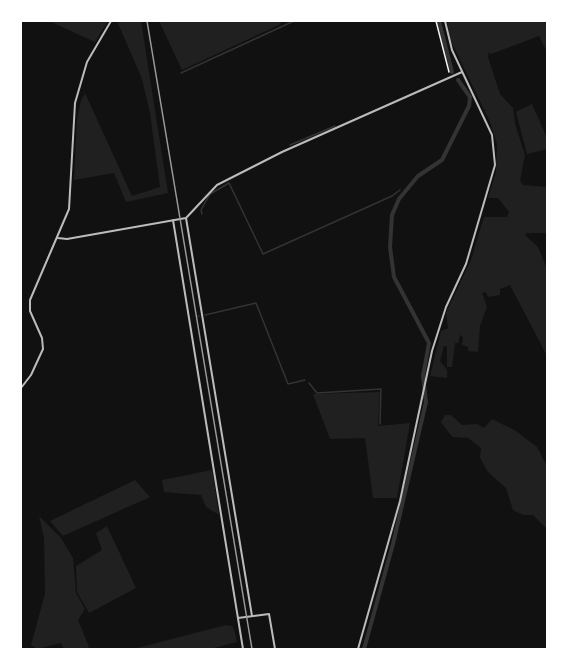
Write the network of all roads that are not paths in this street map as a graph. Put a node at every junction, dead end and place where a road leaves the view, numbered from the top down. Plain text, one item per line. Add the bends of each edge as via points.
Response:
1 (111, 21) edge
2 (445, 21) edge
3 (462, 72) junction
4 (186, 218) junction
5 (173, 220) junction
6 (58, 238) junction
7 (21, 388) edge
8 (252, 616) junction
9 (238, 618) junction
10 (243, 649) edge
11 (275, 649) edge
12 (358, 649) edge

1 - 6 street via 87,62 75,103 71,194
2 - 3 street
3 - 4 street via 282,152 218,185
3 - 12 street via 492,135 495,165 466,264 442,317 397,511
4 - 5 street
4 - 8 street
5 - 6 street
5 - 9 street
6 - 7 street via 31,295 30,311 43,349
8 - 9 street
8 - 11 street via 271,616
9 - 10 street

